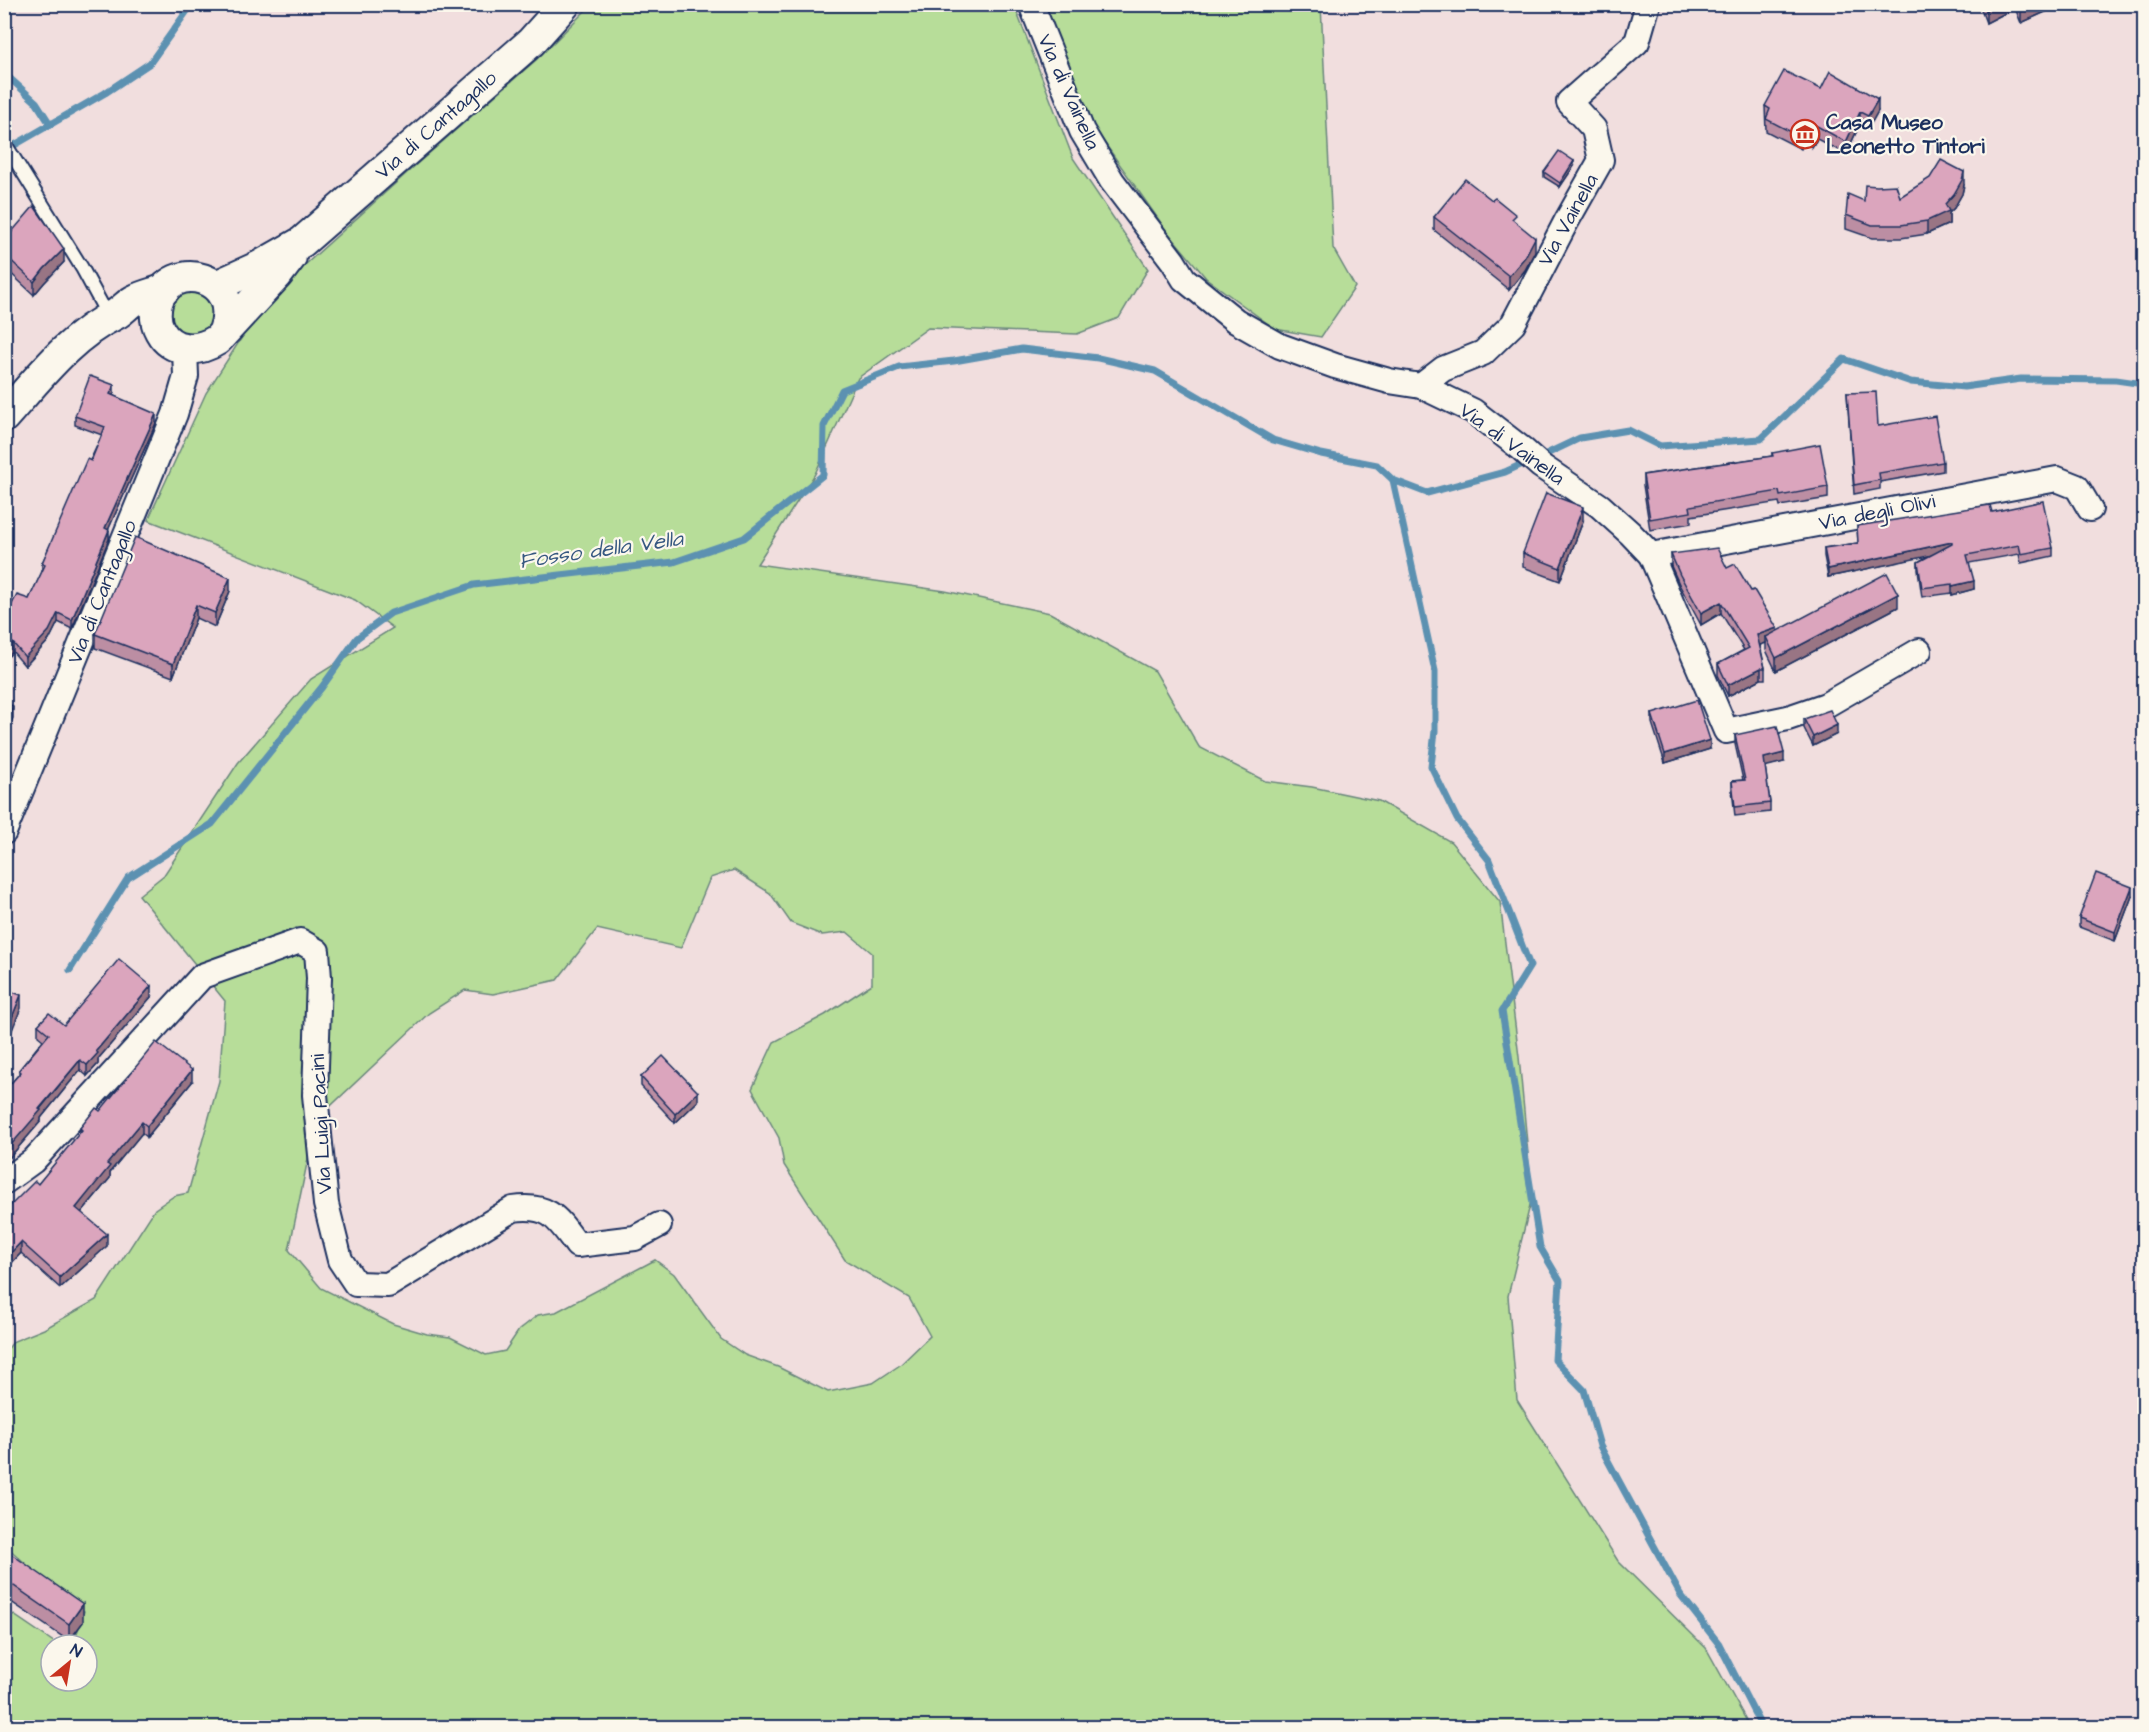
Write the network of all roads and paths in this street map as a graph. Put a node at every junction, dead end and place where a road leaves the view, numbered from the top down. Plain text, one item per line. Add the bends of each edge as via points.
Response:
1 (565, 4) edge
2 (1031, 4) edge
3 (1648, 4) edge
4 (4, 142) edge
5 (302, 242) junction
6 (216, 286) junction
7 (165, 289) junction
8 (112, 315) junction
9 (160, 331) junction
10 (224, 331) junction
11 (185, 349) junction
12 (1421, 386) junction
13 (4, 417) edge
14 (2090, 509) dead end
15 (1651, 555) junction
16 (1919, 651) dead end
17 (4, 832) edge
18 (4, 1182) edge
19 (659, 1225) dead end

1 - 5 street, Via di Cantagallo via 531,42
2 - 12 street, Via di Vainella via 1082,131 1112,181 1184,279 1236,321 1280,346 1335,366
3 - 12 street, Via Vainella via 1637,42 1569,102 1594,129 1601,160 1513,324 1483,353 1443,369
4 - 8 lane
5 - 6 street
5 - 10 street via 278,274
6 - 7 street via 196,277 174,282
6 - 10 street via 228,307
7 - 8 street via 135,299
7 - 9 street via 156,309
8 - 9 street
8 - 13 street via 85,332 57,358
9 - 11 street
10 - 11 street via 207,346
11 - 17 street, Via di Cantagallo via 186,376 175,414
12 - 15 street, Via di Vainella via 1473,411 1541,466 1600,506
14 - 15 street, Via degli Olivi via 2077,487 2057,479
15 - 16 street, Via di Vainella via 1726,731 1788,718 1826,705
18 - 19 street, Via Luigi Pacini via 33,1161 202,976 300,941 317,951 315,1095 326,1204 340,1260 356,1284 388,1285 513,1209 546,1210 577,1245 635,1238

